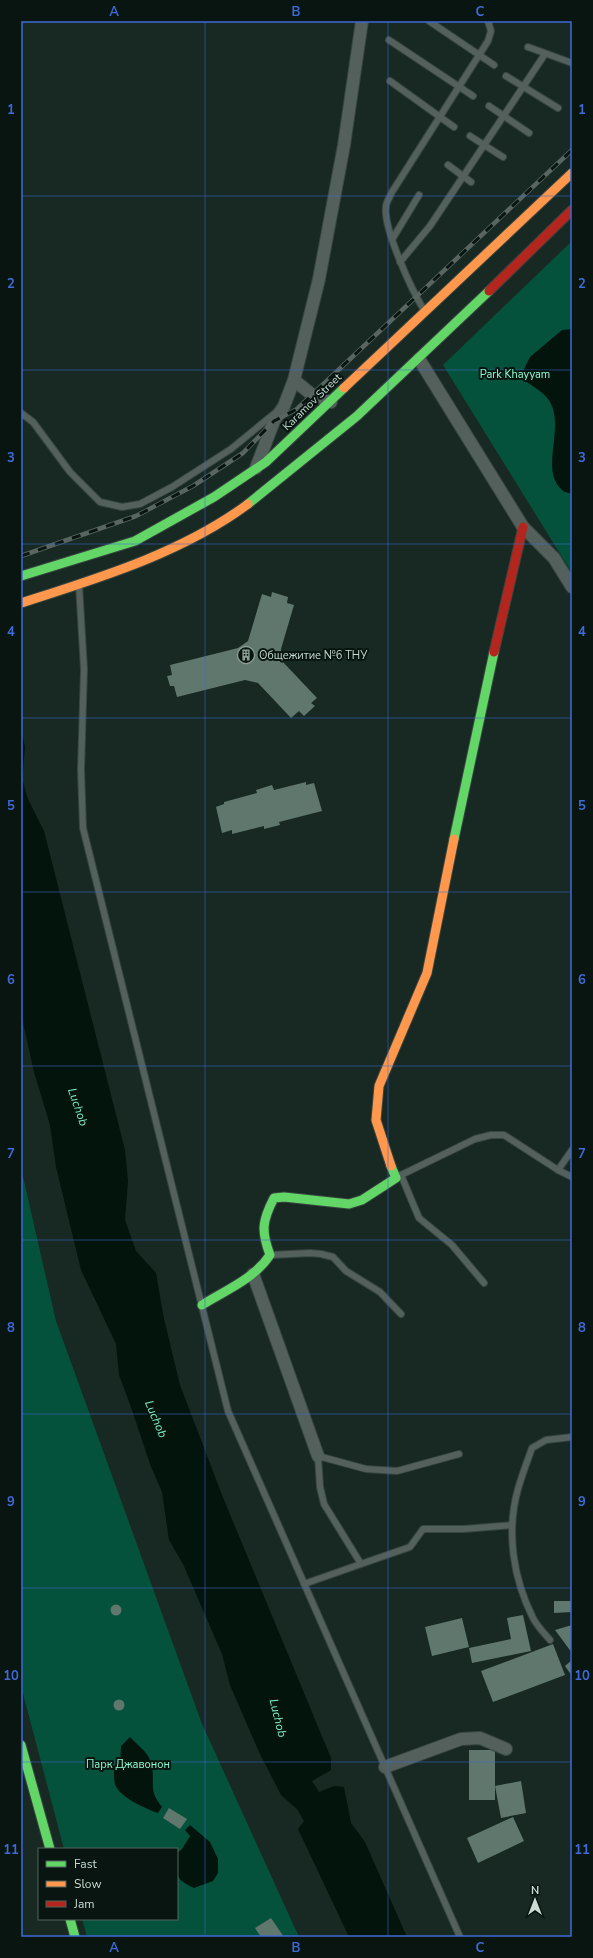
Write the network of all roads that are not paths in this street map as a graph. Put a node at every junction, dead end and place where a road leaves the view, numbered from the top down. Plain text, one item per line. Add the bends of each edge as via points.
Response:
1 (362, 21) edge
2 (429, 21) edge
3 (488, 21) edge
4 (389, 40) dead end
5 (528, 47) dead end
6 (545, 54) junction
7 (479, 56) junction
8 (572, 63) edge
9 (494, 65) dead end
10 (506, 76) dead end
11 (390, 81) dead end
12 (524, 86) junction
13 (460, 87) junction
14 (473, 96) dead end
15 (489, 106) dead end
16 (558, 108) dead end
17 (504, 116) junction
18 (440, 117) junction
19 (454, 127) dead end
20 (530, 133) dead end
21 (470, 136) dead end
22 (485, 145) junction
23 (503, 157) dead end
24 (448, 165) dead end
25 (572, 173) edge
26 (464, 177) junction
27 (471, 182) dead end
28 (418, 195) dead end
29 (572, 210) edge
30 (392, 238) junction
31 (400, 262) junction
32 (424, 312) junction
33 (419, 359) junction
34 (294, 380) junction
35 (331, 402) junction
36 (284, 406) junction
37 (21, 413) edge
38 (256, 468) junction
39 (524, 527) junction
40 (21, 576) edge
41 (79, 584) junction
42 (572, 587) edge
43 (21, 602) edge
44 (572, 1150) edge
45 (558, 1170) junction
46 (399, 1176) junction
47 (572, 1177) edge
48 (270, 1255) junction
49 (253, 1274) junction
50 (484, 1283) dead end
51 (202, 1304) junction
52 (401, 1314) dead end
53 (572, 1437) edge
54 (459, 1454) dead end
55 (318, 1456) junction
56 (512, 1525) junction
57 (361, 1564) junction
58 (304, 1584) junction
59 (550, 1640) dead end
60 (21, 1745) edge
61 (506, 1749) dead end
62 (385, 1767) junction
63 (50, 1848) edge
64 (70, 1920) edge
65 (75, 1937) edge
66 (460, 1937) edge

1 - 34 street via 339,174 319,279
2 - 7 lane
3 - 7 lane via 491,31
4 - 13 lane
5 - 6 lane
6 - 8 lane
6 - 12 lane
7 - 9 lane
7 - 13 lane
10 - 12 lane
11 - 18 lane
12 - 16 lane
12 - 17 lane
13 - 14 lane
13 - 18 lane
15 - 17 lane
17 - 20 lane
17 - 22 lane
18 - 19 lane
18 - 30 lane via 392,192 386,207
21 - 22 lane
22 - 23 lane
22 - 26 lane
24 - 26 lane
25 - 32 main road, Karamov Street via 505,241
26 - 27 lane
26 - 31 lane via 430,226
28 - 30 lane
29 - 33 main road via 518,256
30 - 31 lane
31 - 32 lane
32 - 35 main road, Karamov Street
33 - 39 street
33 - 41 main road via 318,451 215,526 154,556
34 - 35 street via 311,394
34 - 36 street
35 - 38 main road, Karamov Street via 266,462
36 - 37 lane via 231,449 172,487 140,504 122,507 100,502 70,472 33,422
36 - 38 street via 274,421
38 - 40 main road, Karamov Street via 214,497 135,541
39 - 42 street via 554,558
39 - 46 main road via 479,719 427,973 379,1086 376,1120 379,1133
41 - 43 main road
41 - 51 lane via 84,669 81,770 83,828
44 - 45 lane
45 - 46 lane via 504,1135 491,1135 475,1139
45 - 47 lane
46 - 48 main road via 362,1200 349,1204 274,1198 262,1223 263,1237
46 - 50 lane via 419,1218 452,1245
48 - 49 main road
48 - 52 lane via 310,1253 332,1257 346,1271 380,1292
49 - 51 main road
49 - 55 street
51 - 58 lane via 228,1411
53 - 56 lane via 546,1440 532,1448 518,1490
54 - 55 lane via 397,1471 366,1469
55 - 57 lane via 324,1504
56 - 57 lane via 423,1529 410,1547
56 - 59 lane via 512,1550 520,1585 534,1618
57 - 58 lane
58 - 62 lane
60 - 63 main road
61 - 62 street via 480,1738 462,1739
62 - 66 lane
64 - 65 main road

